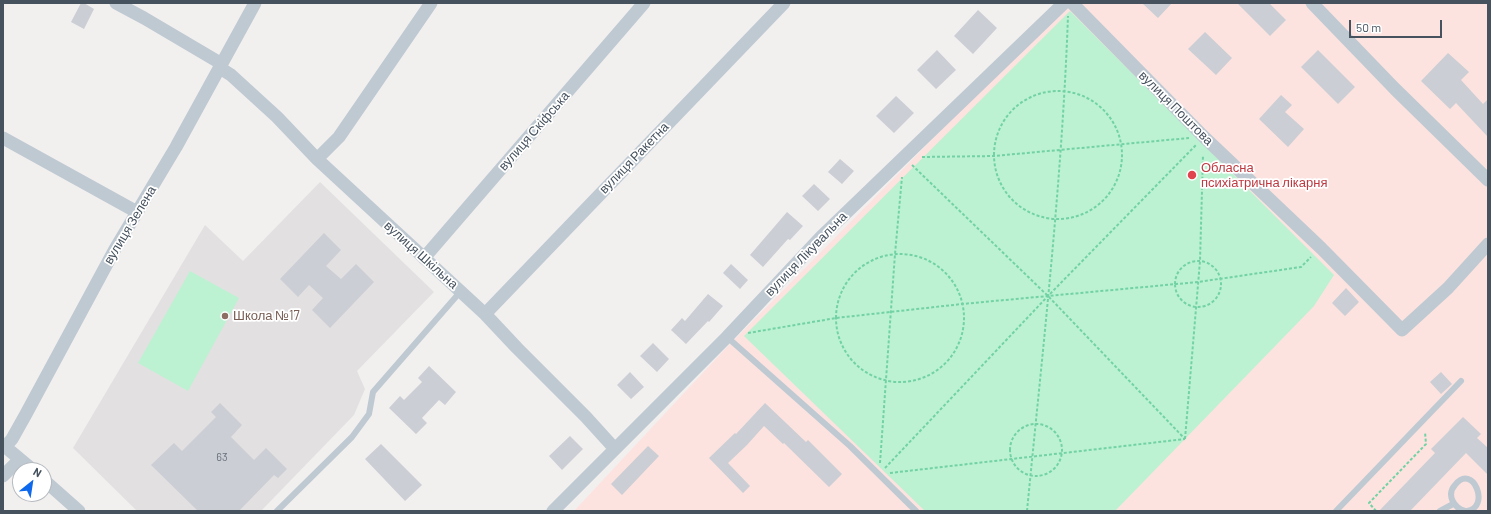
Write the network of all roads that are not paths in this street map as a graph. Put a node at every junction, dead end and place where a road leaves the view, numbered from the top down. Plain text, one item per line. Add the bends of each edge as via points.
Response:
1 (116, 3) edge
2 (255, 3) edge
3 (431, 3) edge
4 (644, 3) edge
5 (784, 3) edge
6 (1312, 3) edge
7 (1068, 5) edge
8 (221, 66) junction
9 (3, 138) edge
10 (317, 159) junction
11 (1488, 180) edge
12 (137, 212) junction
13 (1488, 244) edge
14 (424, 258) junction
15 (461, 291) junction
16 (485, 314) junction
17 (727, 337) junction
18 (1461, 381) dead end
19 (4, 446) edge
20 (615, 449) junction
21 (20, 459) junction
22 (24, 462) edge
23 (3, 476) edge
24 (52, 487) edge
25 (1453, 504) junction
26 (79, 511) edge
27 (277, 511) edge
28 (552, 511) edge
29 (916, 511) edge
30 (1336, 511) edge
31 (1440, 511) edge
32 (1466, 511) edge

1 - 8 street, вулиця Шкільна
2 - 8 street, вулиця Зелена
3 - 10 street via 339,137
4 - 14 street, вулиця Скіфська
5 - 16 street, вулиця Ракетна
6 - 11 street
7 - 13 street, вулиця Поштова via 1321,248 1402,330 1448,288
7 - 17 street, вулиця Лікувальна via 821,237
8 - 10 street, вулиця Шкільна via 277,117
8 - 12 street, вулиця Зелена
9 - 12 street
10 - 14 street, вулиця Шкільна
12 - 19 street, вулиця Зелена via 12,439
14 - 15 street, вулиця Шкільна
15 - 16 street, вулиця Шкільна
15 - 27 lane via 373,392 369,414 352,437
16 - 20 street, вулиця Шкільна
17 - 20 street, вулиця Лікувальна
17 - 29 lane via 850,446
18 - 30 lane
19 - 21 street
20 - 28 street, вулиця Лікувальна
21 - 22 street
21 - 23 street
24 - 26 street
25 - 31 lane
25 - 32 lane
25 - 32 lane via 1451,494 1454,485 1463,480 1474,481 1482,489 1482,500 1476,508

